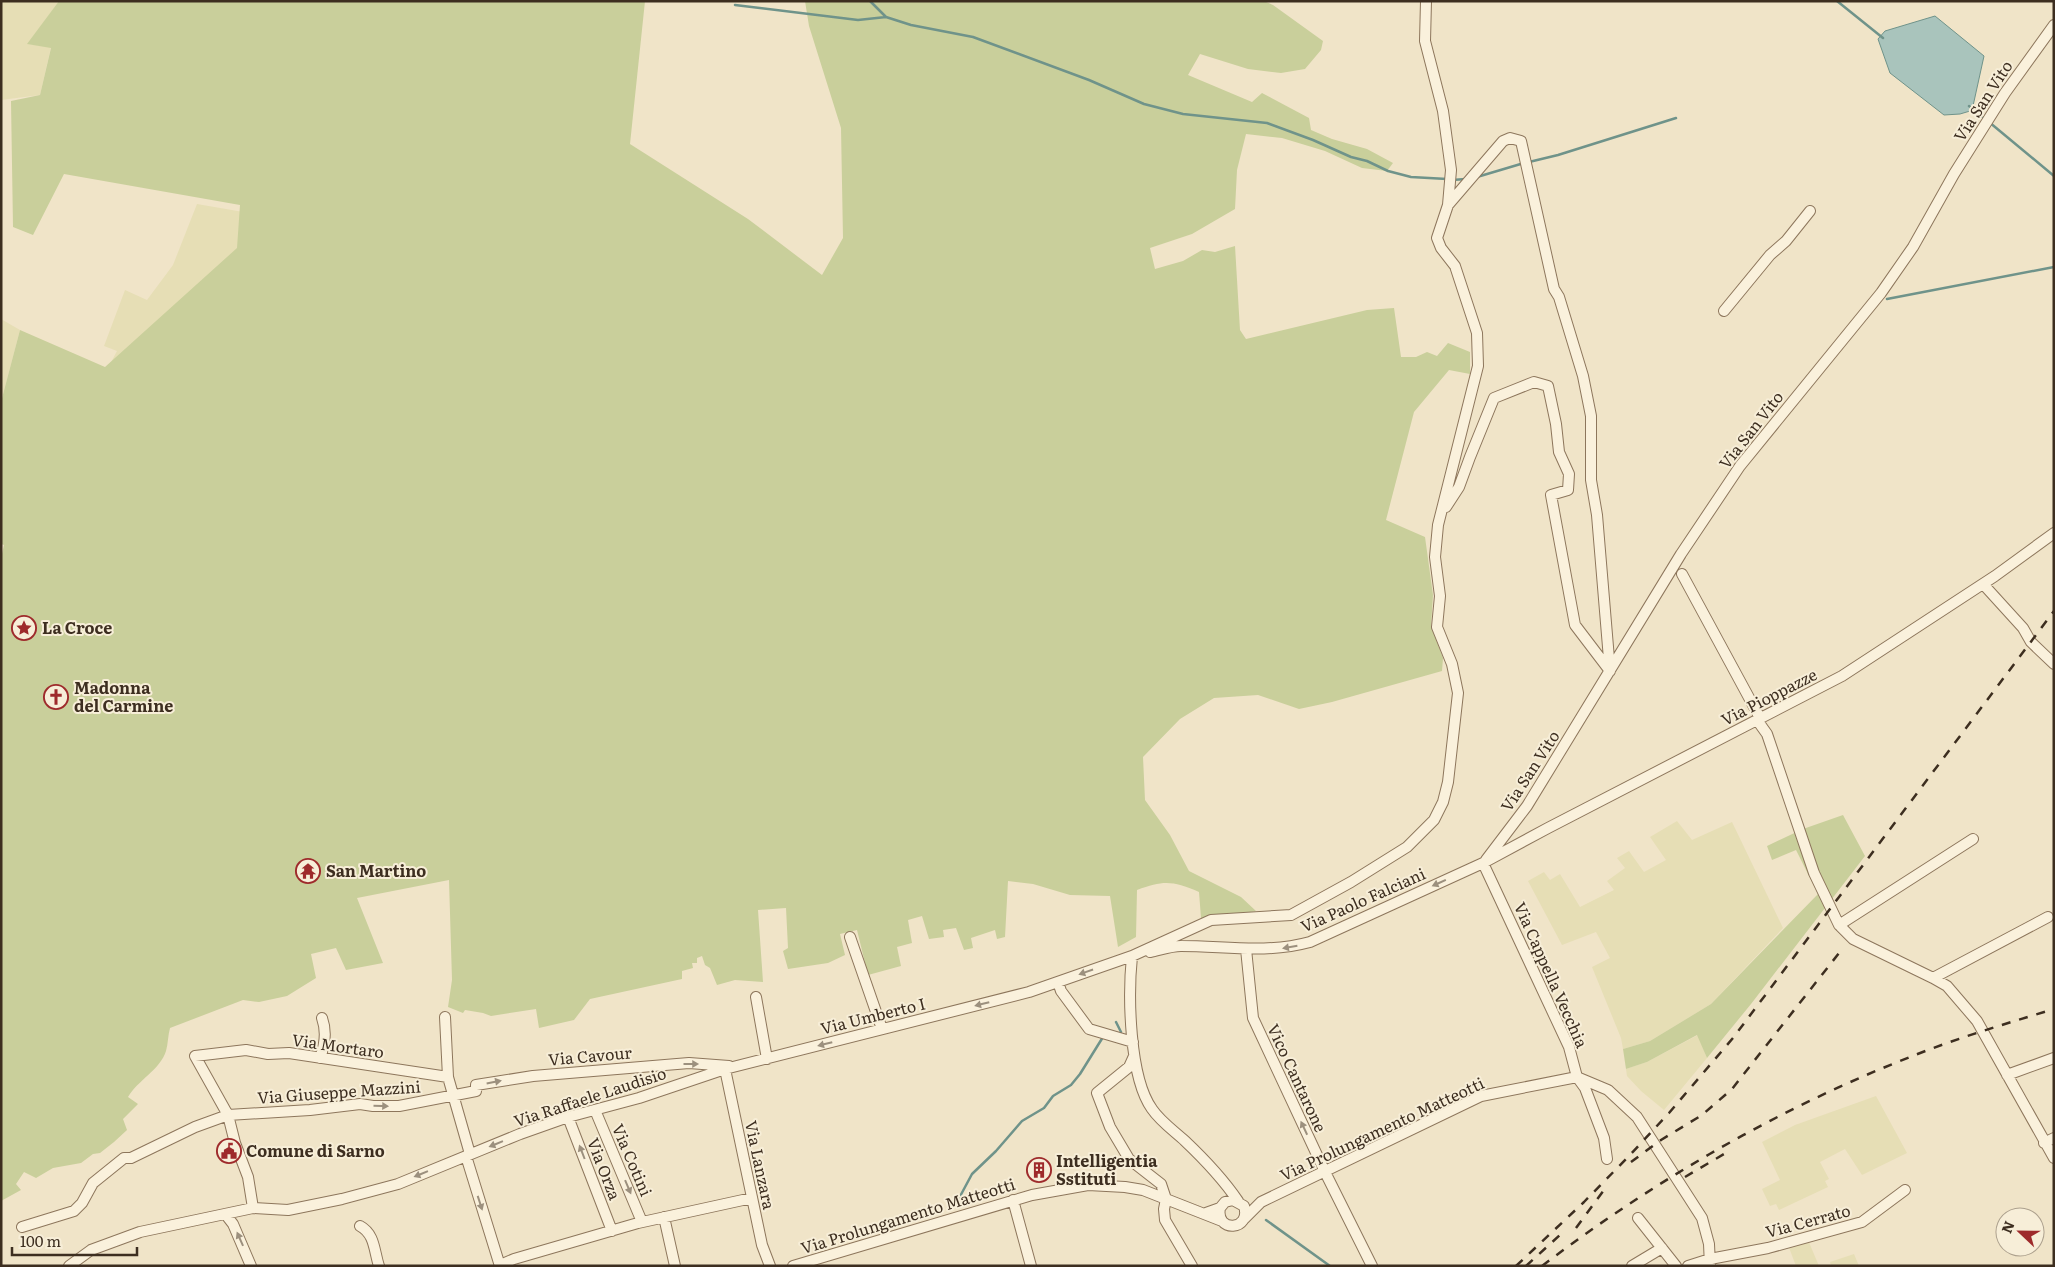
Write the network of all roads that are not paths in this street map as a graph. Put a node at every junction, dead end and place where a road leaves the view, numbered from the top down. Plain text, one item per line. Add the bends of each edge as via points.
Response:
1 (1426, 1) edge
2 (2054, 25) edge
3 (1448, 205) junction
4 (1810, 212) dead end
5 (1724, 311) dead end
6 (1441, 514) junction
7 (2054, 533) edge
8 (1682, 574) dead end
9 (1983, 584) junction
10 (2054, 664) edge
11 (1610, 671) junction
12 (1759, 719) junction
13 (1973, 839) dead end
14 (1483, 863) junction
15 (2048, 917) dead end
16 (1839, 925) junction
17 (850, 937) dead end
18 (1246, 948) junction
19 (1132, 956) junction
20 (1933, 978) junction
21 (1058, 982) junction
22 (756, 997) dead end
23 (444, 1017) dead end
24 (322, 1018) dead end
25 (882, 1029) junction
26 (1133, 1042) junction
27 (1134, 1056) junction
28 (320, 1058) junction
29 (2054, 1058) edge
30 (768, 1059) junction
31 (738, 1066) junction
32 (725, 1070) junction
33 (2007, 1075) junction
34 (448, 1077) junction
35 (1577, 1077) junction
36 (452, 1095) junction
37 (595, 1110) junction
38 (228, 1115) junction
39 (568, 1117) junction
40 (2049, 1140) edge
41 (468, 1155) junction
42 (2054, 1158) edge
43 (1607, 1159) dead end
44 (1325, 1172) junction
45 (1228, 1187) junction
46 (1905, 1190) dead end
47 (752, 1198) junction
48 (1166, 1199) junction
49 (1013, 1200) junction
50 (1239, 1202) junction
51 (1261, 1202) junction
52 (1221, 1206) junction
53 (253, 1208) junction
54 (1206, 1213) junction
55 (226, 1214) junction
56 (664, 1217) junction
57 (1638, 1218) dead end
58 (1244, 1219) junction
59 (1222, 1221) junction
60 (642, 1222) junction
61 (360, 1226) dead end
62 (22, 1227) dead end
63 (612, 1230) junction
64 (1662, 1248) junction
65 (1710, 1262) edge
66 (69, 1266) edge
67 (251, 1266) edge
68 (379, 1266) edge
69 (500, 1266) edge
70 (676, 1266) edge
71 (770, 1266) edge
72 (794, 1266) edge
73 (1031, 1266) edge
74 (1192, 1266) edge
75 (1372, 1266) edge
76 (1632, 1266) edge
77 (1676, 1266) edge
78 (1688, 1266) edge

1 - 3 street via 1425,41 1443,111 1450,180
2 - 11 street, Via San Vito via 1983,128 1913,247 1881,293 1740,466 1681,554
3 - 6 street via 1437,238 1455,266 1477,333 1478,366
3 - 11 street via 1503,141 1510,138 1521,141 1554,289 1583,376 1590,416 1591,480 1597,515
4 - 5 street
6 - 11 street via 1460,487 1494,398 1534,382 1548,386 1559,452 1569,474 1568,490 1551,494 1575,625
6 - 19 street via 1435,557 1440,596 1437,627 1452,664 1458,693 1448,782 1434,820 1407,846 1291,915 1211,920
7 - 9 street, Via Pioppazze
8 - 12 street
9 - 10 street via 2023,628 2031,642
9 - 12 street, Via Pioppazze via 1842,676
11 - 14 street, Via San Vito via 1527,806
12 - 14 street, Via Pioppazze
12 - 16 street via 1814,873
13 - 16 street
14 -> 18 street, Via Paolo Falciani via 1310,942 1288,948
14 - 35 street, Via Cappella Vecchia via 1569,1047
15 - 20 street
16 - 20 street via 1867,947
17 - 25 street
18 - 19 street, Via Paolo Falciani via 1179,946
44 -> 18 street, Vico Cantarone via 1253,1018
19 -> 21 street, Via Umberto I
19 - 26 street
20 - 33 street via 1947,986 1977,1021
21 -> 25 street, Via Umberto I
21 - 26 street via 1089,1029
22 - 30 street
23 - 34 street
24 - 28 street via 324,1046
25 -> 30 street, Via Umberto I
26 - 27 street
27 - 45 street via 1143,1092 1152,1109
27 - 48 street via 1129,1066 1097,1093 1110,1127 1130,1159 1161,1184
28 - 34 street, Via Mortaro
28 - 38 street, Via Mortaro via 289,1052 268,1054 246,1050 194,1056
29 - 33 street
30 - 31 street, Via Umberto I
31 - 32 street, Via Umberto I
36 -> 31 street, Via Cavour via 476,1091 476,1085 533,1076 690,1063
32 - 37 street, Via Raffaele Laudisio
32 - 47 street, Via Lanzara
33 - 40 street
34 - 36 street
35 - 43 street, Via Cappella Vecchia via 1585,1088 1604,1138
35 - 44 street, Via Prolungamento Matteotti via 1481,1096
35 - 65 street via 1608,1090 1637,1117 1702,1218
38 -> 36 street, Via Giuseppe Mazzini via 360,1104 399,1106
36 - 41 street
37 - 39 street, Via Raffaele Laudisio
37 -> 60 street, Via Cotini
38 - 53 street via 248,1177
38 - 62 street, Via Giuseppe Mazzini via 136,1156 124,1158 93,1183 74,1211
39 -> 41 street, Via Raffaele Laudisio
63 -> 39 street, Via Orza
40 - 42 street
41 -> 53 street, Via Raffaele Laudisio via 398,1184 342,1199 288,1210
41 -> 69 street
44 - 51 street, Via Prolungamento Matteotti
44 - 75 street, Vico Cantarone
45 - 50 street
45 - 52 street
46 - 65 street, Via Cerrato via 1862,1222
47 - 56 street
47 - 71 street, Via Lanzara
48 - 49 street, Via Prolungamento Matteotti via 1143,1190 1088,1185
48 - 54 street, Via Prolungamento Matteotti
48 - 74 street via 1165,1220
49 - 72 street, Via Prolungamento Matteotti
49 - 73 street
50 - 51 street, Via Prolungamento Matteotti
50 - 52 street, Via Prolungamento Matteotti via 1229,1200
50 - 58 street via 1245,1210
51 - 58 street, Via Prolungamento Matteotti
52 - 54 street, Via Prolungamento Matteotti
52 - 59 street
53 - 55 street, Via Raffaele Laudisio
54 - 59 street, Via Prolungamento Matteotti
55 - 66 street, Via Raffaele Laudisio via 140,1232 91,1250
67 -> 55 street
56 - 60 street
56 - 70 street
57 - 64 street
58 - 59 street via 1233,1226
60 - 63 street
61 - 68 street via 373,1239
63 - 69 street
64 - 76 street
64 - 77 street
65 - 78 street, Via Cerrato

